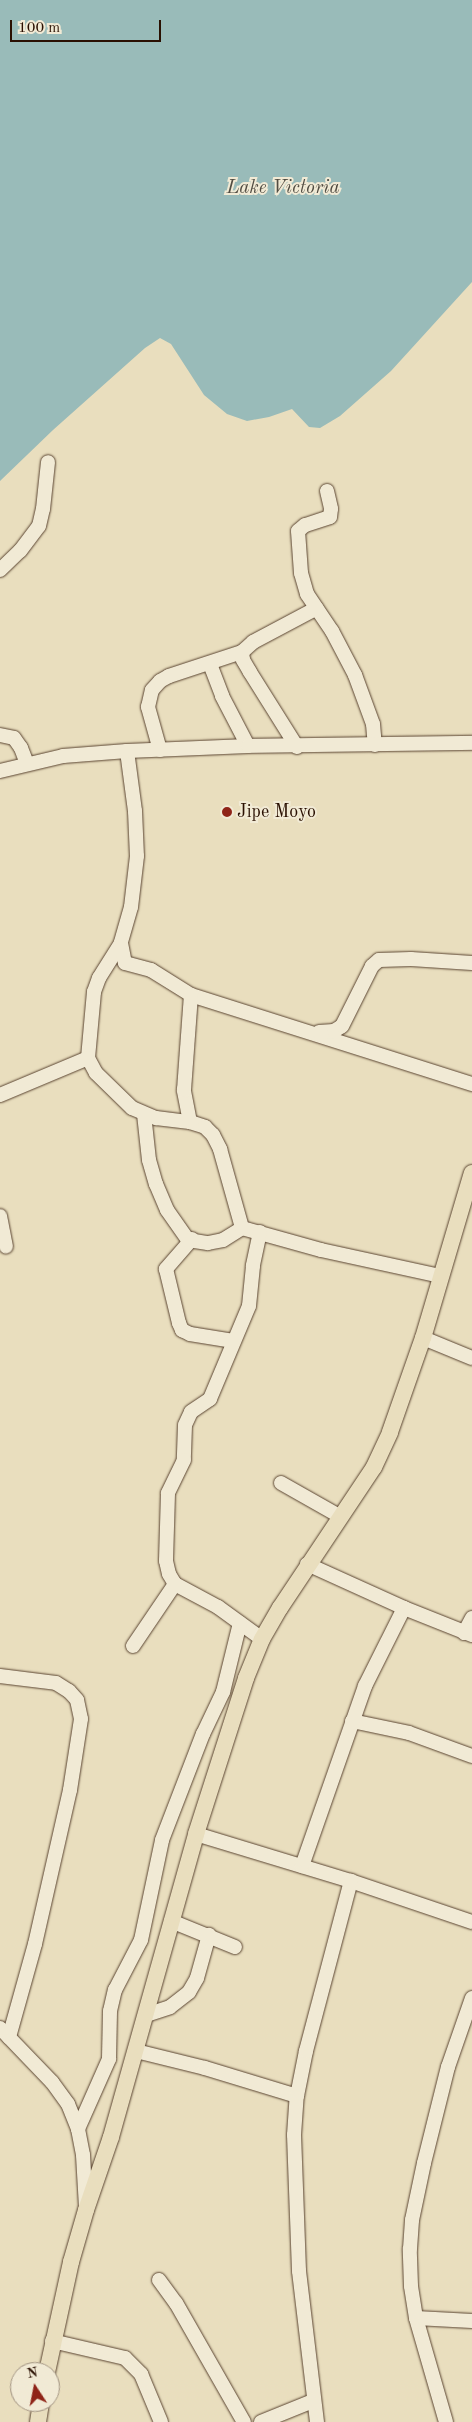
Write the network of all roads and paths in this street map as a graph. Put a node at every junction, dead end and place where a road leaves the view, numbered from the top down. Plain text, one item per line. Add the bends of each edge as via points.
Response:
1 (48, 462) dead end
2 (327, 491) dead end
3 (0, 570) edge
4 (317, 608) junction
5 (242, 652) junction
6 (210, 664) junction
7 (0, 735) edge
8 (472, 743) edge
9 (375, 745) junction
10 (248, 746) junction
11 (297, 747) junction
12 (160, 750) junction
13 (126, 751) junction
14 (28, 764) junction
15 (0, 771) edge
16 (121, 943) junction
17 (472, 963) edge
18 (190, 995) junction
19 (311, 1032) junction
20 (88, 1058) junction
21 (472, 1084) edge
22 (0, 1095) edge
23 (144, 1114) junction
24 (190, 1122) junction
25 (472, 1173) edge
26 (467, 1208) edge
27 (0, 1216) edge
28 (242, 1228) junction
29 (260, 1232) junction
30 (192, 1239) junction
31 (6, 1246) dead end
32 (440, 1276) junction
33 (422, 1338) junction
34 (233, 1341) junction
35 (472, 1358) edge
36 (281, 1483) dead end
37 (340, 1517) junction
38 (307, 1564) junction
39 (175, 1584) junction
40 (404, 1608) junction
41 (472, 1618) edge
42 (240, 1623) junction
43 (468, 1634) edge
44 (262, 1639) junction
45 (133, 1646) dead end
46 (0, 1676) edge
47 (352, 1721) junction
48 (472, 1756) edge
49 (196, 1834) junction
50 (302, 1866) junction
51 (351, 1881) junction
52 (171, 1921) junction
53 (472, 1922) edge
54 (209, 1935) junction
55 (235, 1947) dead end
56 (472, 1998) edge
57 (146, 2015) junction
58 (4, 2033) edge
59 (136, 2051) junction
60 (297, 2096) junction
61 (78, 2129) junction
62 (86, 2210) junction
63 (159, 2280) dead end
64 (416, 2318) junction
65 (472, 2321) edge
66 (52, 2341) junction
67 (49, 2362) edge
68 (313, 2401) junction
69 (161, 2422) edge
70 (244, 2422) edge
71 (261, 2422) edge
72 (317, 2422) edge
73 (446, 2422) edge

1 - 3 street via 39,526
2 - 4 street via 330,517 305,525 298,532 301,573 307,594
4 - 5 street via 253,642
4 - 9 street via 355,676 372,724
5 - 6 street
5 - 11 street via 243,660
6 - 10 street via 222,696
6 - 12 street via 170,676 152,690 148,707
7 - 14 street via 18,742
8 - 9 street
9 - 11 street
10 - 11 street
10 - 12 street
12 - 13 street
13 - 14 street via 64,756
13 - 16 street via 135,811 136,856 131,907
14 - 15 street
16 - 18 street via 125,963 151,970
16 - 20 street via 94,992
17 - 19 street via 379,960 372,966 339,1030
18 - 19 street
18 - 24 street via 184,1090
19 - 21 street
20 - 22 street
20 - 23 street via 96,1073 121,1098
23 - 24 street
23 - 30 street via 149,1160 156,1184 167,1210 188,1240
24 - 28 street via 205,1127 214,1135
25 - 26 main road
26 - 32 main road
27 - 31 street
28 - 29 street
28 - 30 street via 223,1240 208,1243
29 - 32 street via 321,1250
29 - 34 street via 249,1306
30 - 34 street via 166,1270 179,1323 182,1330 190,1334
32 - 33 main road
33 - 35 street
33 - 37 main road via 403,1398 374,1467
34 - 39 street via 210,1398 188,1416 184,1460 168,1493 166,1561
36 - 37 street
37 - 38 main road
38 - 40 street
38 - 44 main road
39 - 42 street
39 - 45 street
40 - 43 street
40 - 47 street via 365,1686
41 - 43 street
42 - 44 street
42 - 61 street via 222,1692 162,1840 141,1940 115,1990 110,2011 109,2059
44 - 49 main road
46 - 58 street via 56,1683 77,1700 81,1718 70,1790 35,1944
47 - 48 street via 409,1733
47 - 50 street
49 - 50 street
49 - 52 main road
50 - 51 street
51 - 53 street
51 - 60 street
52 - 54 street
52 - 57 main road
54 - 55 street
54 - 57 street via 189,1992 170,2007
56 - 64 street via 448,2067 412,2220 411,2286
57 - 59 main road
58 - 61 street via 52,2082 68,2104
59 - 60 street
59 - 62 main road
60 - 68 street via 294,2172 298,2271
61 - 62 street
62 - 66 main road
63 - 70 street via 176,2303
64 - 65 street
64 - 73 street
66 - 67 main road
66 - 69 street via 125,2358 141,2374
68 - 71 street
68 - 72 street

